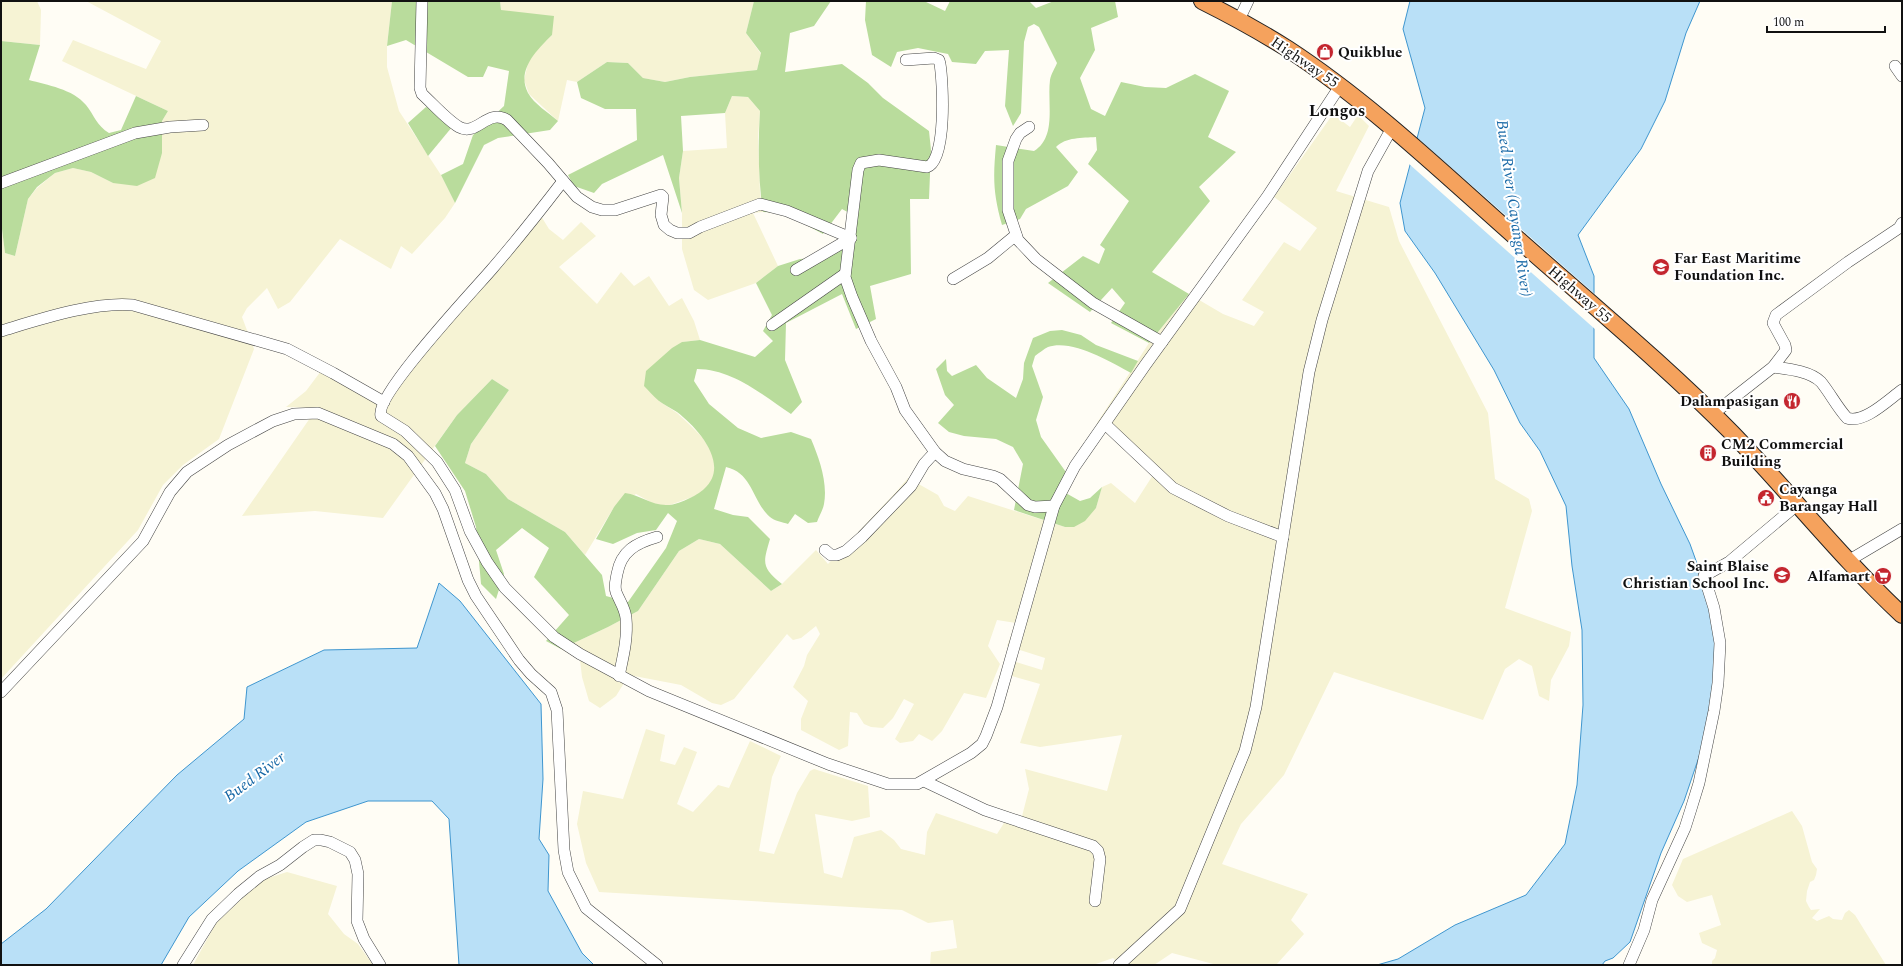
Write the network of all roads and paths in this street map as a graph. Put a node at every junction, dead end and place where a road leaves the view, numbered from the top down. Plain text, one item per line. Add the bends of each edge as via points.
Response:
1 (422, 1) edge
2 (1202, 1) edge
3 (1248, 1) edge
4 (1239, 20) junction
5 (906, 60) dead end
6 (1894, 66) dead end
7 (1902, 76) edge
8 (1340, 86) junction
9 (203, 125) dead end
10 (1029, 127) dead end
11 (1392, 128) junction
12 (563, 181) junction
13 (1, 183) edge
14 (1902, 223) edge
15 (1016, 235) junction
16 (851, 238) junction
17 (796, 270) dead end
18 (845, 274) junction
19 (953, 279) dead end
20 (772, 325) dead end
21 (1, 331) edge
22 (1162, 342) junction
23 (1773, 366) junction
24 (1902, 390) edge
25 (384, 402) junction
26 (1713, 414) junction
27 (1105, 424) junction
28 (935, 452) junction
29 (1797, 505) junction
30 (1054, 506) junction
31 (1902, 529) edge
32 (657, 537) dead end
33 (1283, 537) junction
34 (825, 550) dead end
35 (1848, 561) junction
36 (1902, 615) edge
37 (619, 676) junction
38 (1, 692) edge
39 (924, 781) junction
40 (1095, 901) dead end
41 (183, 965) edge
42 (380, 965) edge
43 (657, 965) edge
44 (1119, 965) edge
45 (1629, 965) edge

1 - 12 street via 422,94 460,128 473,128 501,116
2 - 4 highway, Highway 55
3 - 4 street
4 - 8 highway, Highway 55 via 1289,50
5 - 16 street via 939,60 944,106 937,155 933,164 927,167 878,160 861,163 858,170
6 - 7 street
8 - 11 highway, Highway 55
8 - 22 street via 1267,197
9 - 13 street via 170,127 135,134
10 - 15 street via 1016,139 1008,161 1008,210
11 - 26 highway, Highway 55
11 - 33 street via 1368,171 1322,320 1309,372
12 - 16 street via 577,197 602,210 616,210 661,194 661,215 664,225 677,233 689,233 760,204 787,211
12 - 25 street via 492,270 430,338
14 - 23 street via 1899,228 1776,315 1774,323 1786,350
15 - 19 street via 988,258
15 - 22 street via 1036,259 1093,303
16 - 17 street
16 - 18 street
18 - 20 street
18 - 28 street via 852,297 905,410
21 - 25 street via 76,311 123,304 133,305 287,349
22 - 27 street
23 - 24 street via 1802,372 1820,382 1847,418 1853,420 1863,418
23 - 26 street
25 - 37 street via 380,410 381,416 405,431 437,462 455,490 470,531 487,562 506,588 554,637
26 - 29 highway, Highway 55
27 - 30 street via 1067,479
27 - 33 street via 1173,488 1228,516
28 - 30 street via 955,466 1000,479 1028,505
28 - 34 street via 924,464 911,486 862,537 837,555 831,555
29 - 35 highway, Highway 55
29 - 45 street via 1729,562 1704,576 1714,608 1720,643 1714,711 1691,809 1652,900 1644,930
30 - 39 street via 997,707 986,736 982,744 971,753
31 - 35 street
32 - 37 street via 629,550 620,560 615,587 625,609 627,628
33 - 44 street via 1256,707 1245,751 1180,908
35 - 36 highway, Highway 55
37 - 39 street via 708,717 835,767 888,784 910,785
38 - 43 street via 142,541 170,492 188,472 250,432 294,414 318,413 360,429 393,444 408,456 443,509 476,596 519,660 551,692 557,710 564,850 568,872 586,908
39 - 40 street via 985,810 1093,846 1098,851 1100,859
41 - 42 street via 212,919 238,894 314,840 330,842 350,852 355,860 358,874 356,920

